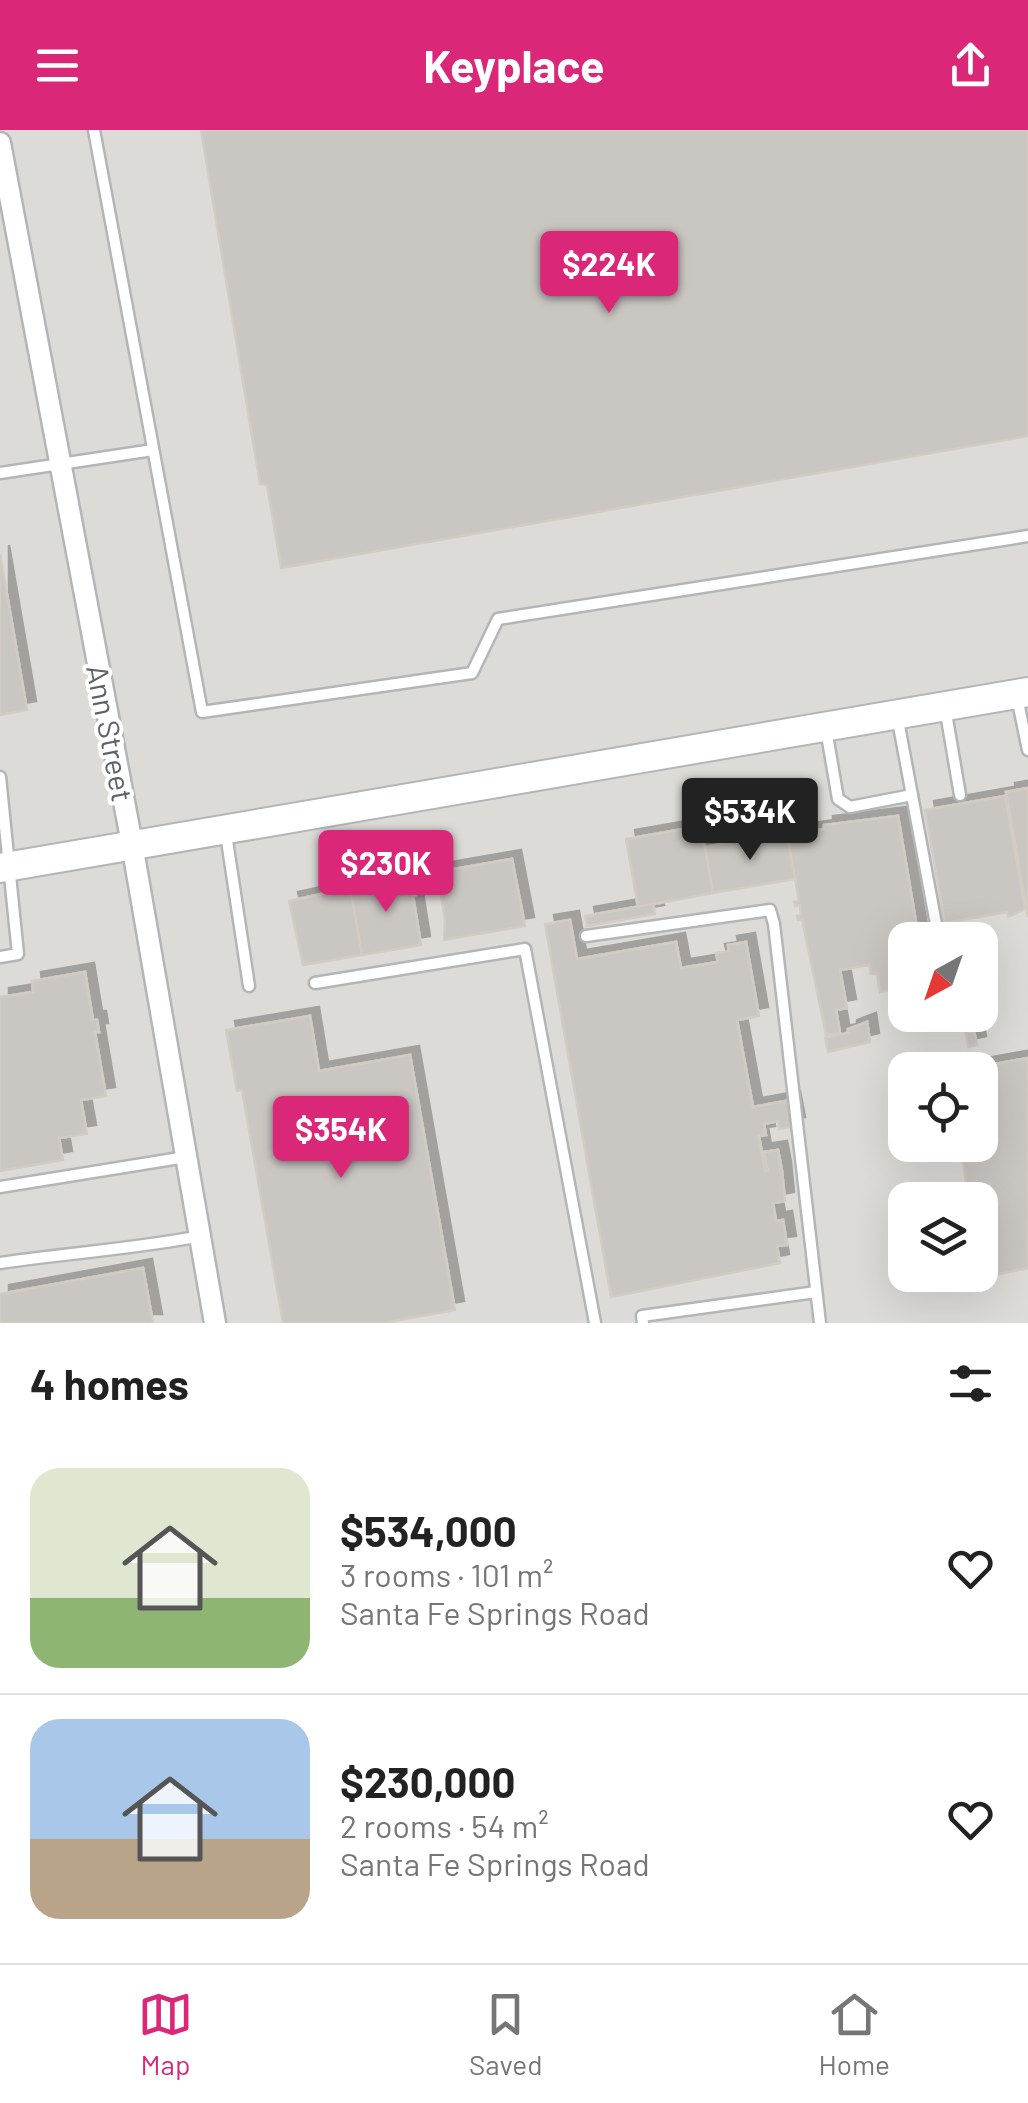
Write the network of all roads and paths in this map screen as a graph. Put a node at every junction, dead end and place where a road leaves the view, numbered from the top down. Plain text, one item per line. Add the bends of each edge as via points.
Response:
1 (94, 130) edge
2 (0, 144) edge
3 (153, 450) junction
4 (60, 462) junction
5 (0, 473) edge
6 (1028, 536) edge
7 (1022, 693) edge
8 (945, 706) junction
9 (896, 714) junction
10 (825, 726) junction
11 (1028, 750) edge
12 (0, 777) edge
13 (912, 795) junction
14 (960, 795) dead end
15 (225, 828) junction
16 (132, 844) junction
17 (5, 867) edge
18 (936, 922) edge
19 (586, 936) dead end
20 (0, 957) edge
21 (315, 984) dead end
22 (249, 986) dead end
23 (186, 1157) junction
24 (0, 1187) edge
25 (200, 1236) junction
26 (0, 1264) edge
27 (816, 1292) junction
28 (215, 1323) edge
29 (595, 1323) edge
30 (643, 1323) edge
31 (820, 1323) edge

1 - 3 lane
2 - 4 street, Ann Street
3 - 4 lane
3 - 6 lane via 202,712 472,672 498,620
4 - 5 lane
4 - 16 street, Ann Street
7 - 8 main road
7 - 11 lane
8 - 9 main road
8 - 14 lane
9 - 10 main road
9 - 13 lane
10 - 13 lane via 838,799 850,807
10 - 15 main road
12 - 17 lane
13 - 18 lane
15 - 16 main road
15 - 22 lane
16 - 17 main road
16 - 23 street, Ann Street
17 - 20 lane via 18,954
19 - 27 lane via 770,910
21 - 29 lane via 525,948
23 - 24 lane
23 - 25 street, Ann Street
25 - 26 lane
25 - 28 street, Ann Street
27 - 30 lane via 642,1316
27 - 31 lane

